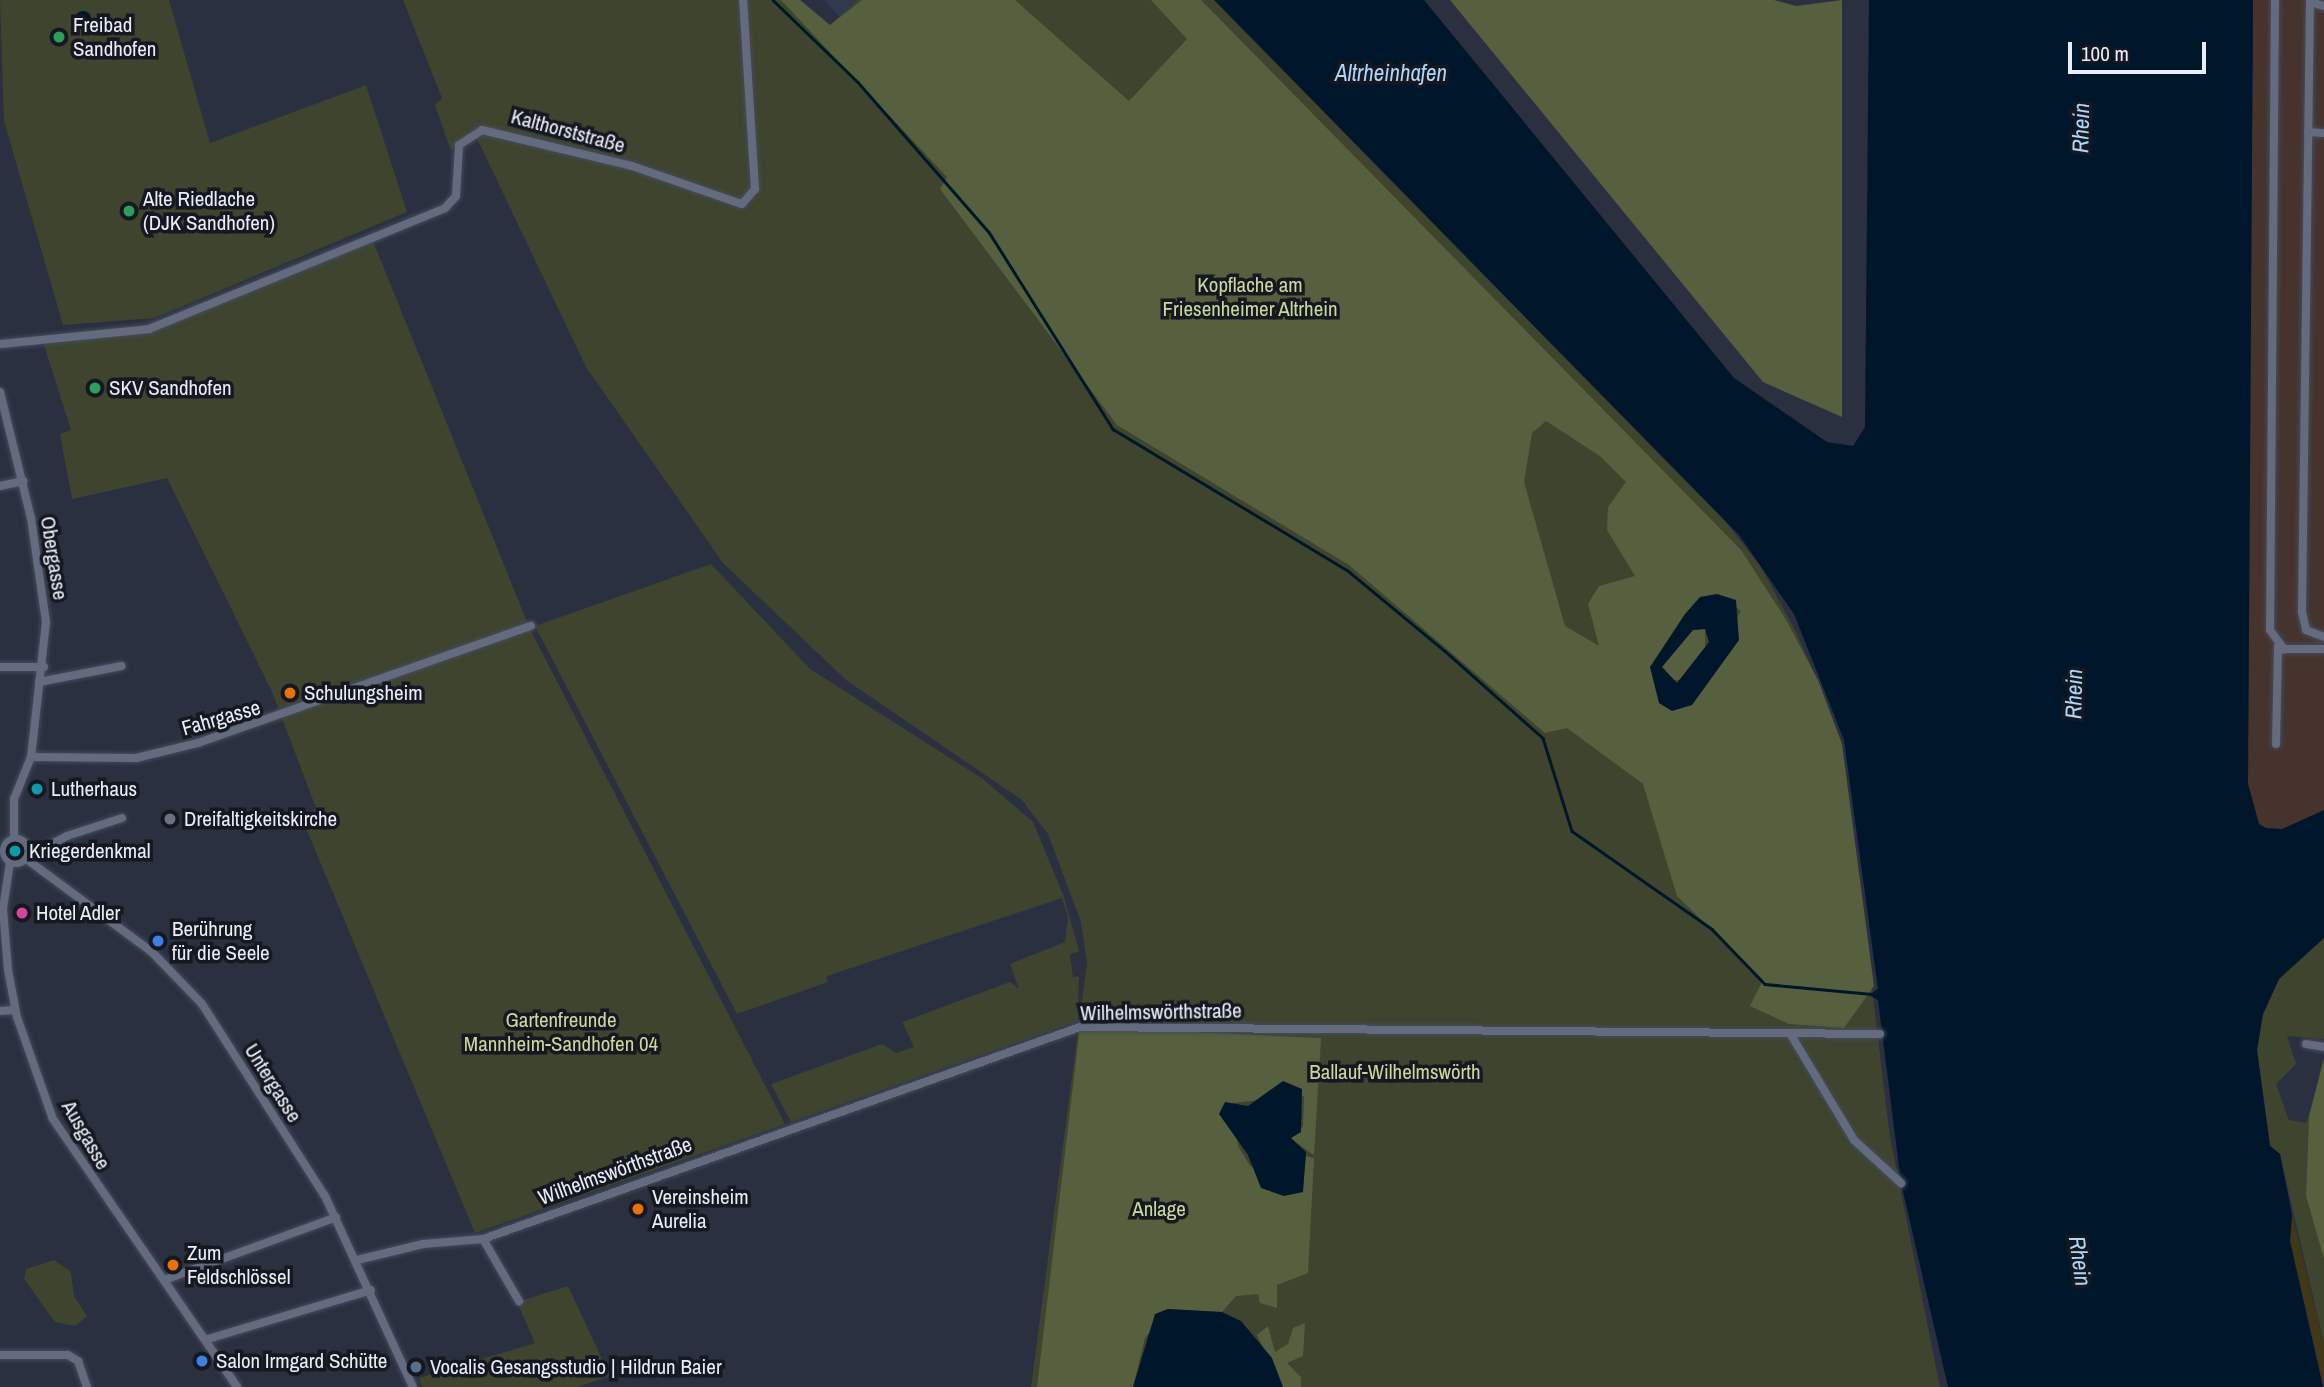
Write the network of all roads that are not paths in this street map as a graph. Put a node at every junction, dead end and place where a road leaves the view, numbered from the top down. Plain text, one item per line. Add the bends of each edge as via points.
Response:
1 (743, 0) edge
2 (2276, 0) edge
3 (2310, 1) edge
4 (2324, 6) edge
5 (2308, 132) junction
6 (2324, 132) edge
7 (0, 344) edge
8 (0, 392) edge
9 (23, 481) junction
10 (0, 486) edge
11 (531, 626) dead end
12 (2324, 637) edge
13 (2278, 646) junction
14 (2324, 649) edge
15 (121, 666) dead end
16 (0, 667) edge
17 (44, 667) junction
18 (39, 682) junction
19 (2276, 744) dead end
20 (31, 757) junction
21 (122, 818) dead end
22 (0, 834) edge
23 (11, 840) junction
24 (25, 858) junction
25 (5, 859) edge
26 (15, 1010) junction
27 (0, 1011) edge
28 (1880, 1034) dead end
29 (1791, 1035) junction
30 (2306, 1044) dead end
31 (2324, 1047) edge
32 (1901, 1183) dead end
33 (335, 1217) junction
34 (483, 1239) junction
35 (356, 1261) junction
36 (167, 1279) junction
37 (371, 1290) junction
38 (519, 1301) dead end
39 (208, 1339) junction
40 (0, 1355) edge
41 (87, 1387) edge
42 (237, 1387) edge
43 (414, 1387) edge

1 - 7 street, Kalthorststraße via 750,38 755,189 742,204 632,166 482,130 459,145 456,196 445,208 149,329
2 - 13 street via 2270,630
3 - 4 street
3 - 5 street
5 - 6 street
5 - 12 street via 2302,612 2306,630
8 - 9 street, Obergasse
9 - 10 street
9 - 17 street, Obergasse via 44,598
11 - 20 street, Fahrgasse via 198,743 136,758
13 - 14 street
13 - 19 street
15 - 18 street
16 - 17 street
17 - 18 street, Obergasse
18 - 20 street, Obergasse
20 - 23 street, Obergasse via 14,799
21 - 24 street
22 - 23 street
23 - 24 street via 26,845
23 - 25 street, Obergasse
24 - 25 street
24 - 33 street, Untergasse via 152,952 186,985
25 - 26 street, Ausgasse via 3,909
26 - 27 street
26 - 36 street, Ausgasse via 53,1119 88,1177
28 - 29 street, Wilhelmswörthstraße
29 - 32 street via 1854,1140
29 - 34 street, Wilhelmswörthstraße via 1080,1027
30 - 31 street
33 - 35 street, Untergasse
33 - 36 street
34 - 35 street, Wilhelmswörthstraße via 423,1244
34 - 38 street
35 - 37 street, Untergasse
36 - 39 street, Ausgasse
37 - 39 street
37 - 43 street, Untergasse
39 - 42 street, Ausgasse
40 - 41 street via 68,1355 78,1361

